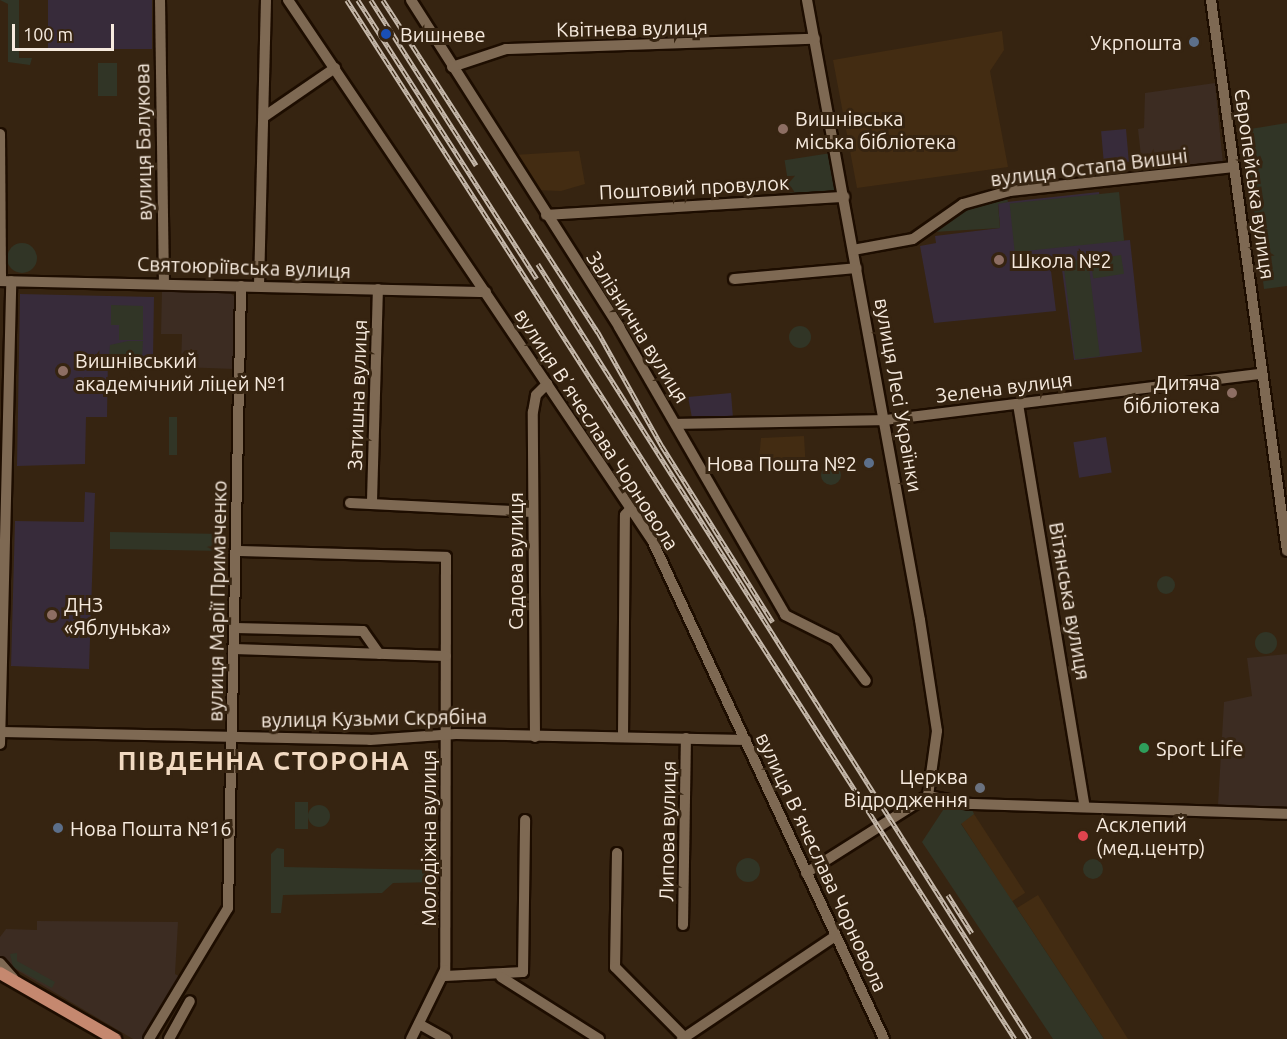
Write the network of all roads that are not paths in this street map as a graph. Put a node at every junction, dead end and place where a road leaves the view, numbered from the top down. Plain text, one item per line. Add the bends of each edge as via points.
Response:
1 (160, 0) edge
2 (266, 0) edge
3 (288, 0) edge
4 (411, 0) edge
5 (807, 0) edge
6 (1211, 0) edge
7 (815, 39) junction
8 (453, 67) junction
9 (335, 68) junction
10 (265, 116) junction
11 (0, 134) edge
12 (1234, 167) junction
13 (844, 197) junction
14 (546, 215) junction
15 (854, 250) junction
16 (857, 268) junction
17 (734, 279) dead end
18 (4, 281) edge
19 (164, 283) junction
20 (241, 286) junction
21 (259, 286) junction
22 (378, 289) junction
23 (486, 292) junction
24 (1262, 374) junction
25 (547, 384) junction
26 (1018, 404) junction
27 (885, 420) junction
28 (677, 424) junction
29 (372, 501) junction
30 (350, 503) dead end
31 (631, 508) junction
32 (533, 512) junction
33 (236, 551) junction
34 (1287, 551) edge
35 (235, 628) junction
36 (234, 649) junction
37 (379, 654) junction
38 (446, 656) junction
39 (866, 681) dead end
40 (2, 732) junction
41 (447, 736) junction
42 (623, 736) junction
43 (535, 737) junction
44 (233, 738) junction
45 (686, 738) junction
46 (746, 740) junction
47 (0, 744) edge
48 (928, 796) junction
49 (1084, 804) junction
50 (1287, 814) edge
51 (525, 820) dead end
52 (617, 854) dead end
53 (806, 873) junction
54 (683, 925) dead end
55 (835, 936) junction
56 (0, 963) edge
57 (0, 973) edge
58 (445, 976) junction
59 (501, 977) junction
60 (19, 984) junction
61 (190, 1000) dead end
62 (419, 1024) junction
63 (682, 1038) edge
64 (115, 1039) edge
65 (149, 1039) edge
66 (169, 1039) edge
67 (411, 1039) edge
68 (446, 1039) edge
69 (599, 1039) edge
70 (884, 1039) edge

1 - 19 street, вулиця Балукова
2 - 10 street
3 - 9 street, вулиця Вʼячеслава Чорновола
4 - 8 street, Залізнична вулиця
5 - 7 street, вулиця Лесі Українки
6 - 12 street, Європейська вулиця
7 - 8 street, Квітнева вулиця via 506,50
7 - 13 street, вулиця Лесі Українки
8 - 14 street, Залізнична вулиця
9 - 10 street
9 - 23 street, вулиця Вʼячеслава Чорновола
10 - 21 street
11 - 18 street
12 - 15 street, вулиця Остапа Вишні via 1010,191 963,204 913,239
12 - 24 street, Європейська вулиця
13 - 14 street, Поштовий провулок
13 - 15 street, вулиця Лесі Українки
14 - 28 street, Залізнична вулиця
15 - 16 street, вулиця Лесі Українки
16 - 17 street
16 - 27 street, вулиця Лесі Українки
18 - 19 street, Святоюріївська вулиця
18 - 40 street
19 - 20 street, Святоюріївська вулиця
20 - 21 street, Святоюріївська вулиця
20 - 33 street, вулиця Марії Примаченко
21 - 22 street, Святоюріївська вулиця
22 - 23 street, Святоюріївська вулиця
22 - 29 street, Затишна вулиця
23 - 25 street, вулиця Вʼячеслава Чорновола
24 - 26 street, Зелена вулиця
24 - 34 street, Європейська вулиця
25 - 31 street, вулиця Вʼячеслава Чорновола
25 - 32 street, Садова вулиця via 537,395 533,412
26 - 27 street, Зелена вулиця
26 - 49 street, Вітянська вулиця
27 - 28 street, Зелена вулиця
27 - 48 street, вулиця Лесі Українки via 937,731
28 - 39 street, Залізнична вулиця via 678,435 785,615 835,639
29 - 30 street
29 - 32 street via 421,509
31 - 42 street via 625,515
31 - 46 street, вулиця Вʼячеслава Чорновола via 675,583
32 - 43 street, Садова вулиця
33 - 35 street, вулиця Марії Примаченко
33 - 38 street, Молодіжна вулиця via 446,557
35 - 36 street, вулиця Марії Примаченко
35 - 37 street via 363,632
36 - 37 street
36 - 44 street, вулиця Марії Примаченко
37 - 38 street
38 - 41 street, Молодіжна вулиця
40 - 44 street, вулиця Кузьми Скрябіна
40 - 47 street
41 - 43 street, вулиця Кузьми Скрябіна
41 - 44 street, вулиця Кузьми Скрябіна
41 - 58 street, Молодіжна вулиця
42 - 43 street, вулиця Кузьми Скрябіна
42 - 45 street, вулиця Кузьми Скрябіна
44 - 65 street, вулиця Марії Примаченко via 228,908
45 - 46 street, вулиця Кузьми Скрябіна
45 - 54 street, Липова вулиця
46 - 53 street, вулиця Вʼячеслава Чорновола
48 - 49 street via 970,804
48 - 53 street
49 - 50 street
51 - 59 street via 524,966 519,975
52 - 63 street via 615,967
53 - 55 street, вулиця Вʼячеслава Чорновола
55 - 63 street
55 - 70 street, вулиця Вʼячеслава Чорновола
56 - 60 street
57 - 60 main road
58 - 59 street
58 - 62 street, Молодіжна вулиця
59 - 69 street
60 - 64 main road
61 - 66 street
62 - 67 street, Молодіжна вулиця
62 - 68 street

